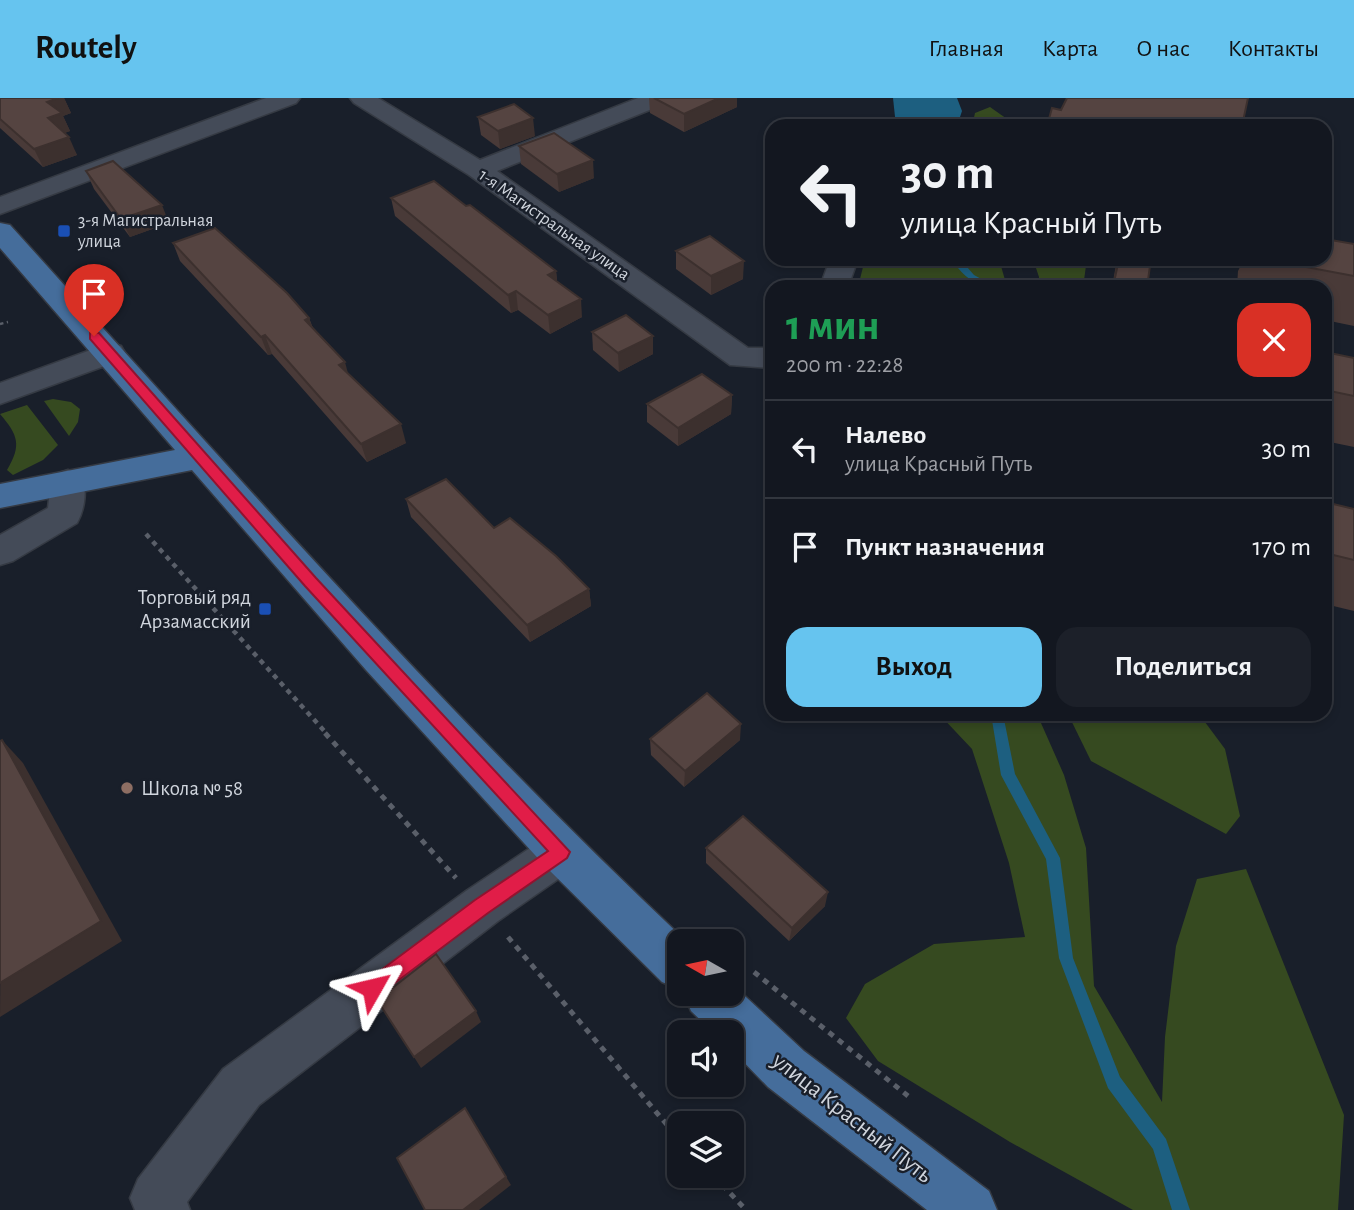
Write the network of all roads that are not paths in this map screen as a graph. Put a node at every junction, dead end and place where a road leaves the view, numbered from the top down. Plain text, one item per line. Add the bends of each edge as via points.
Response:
1 (288, 98) edge
2 (362, 98) edge
3 (659, 98) edge
4 (478, 170) junction
5 (0, 206) edge
6 (4, 243) edge
7 (110, 353) junction
8 (765, 358) edge
9 (0, 394) edge
10 (198, 457) junction
11 (68, 482) junction
12 (0, 496) edge
13 (0, 552) edge
14 (561, 852) junction
15 (667, 954) edge
16 (720, 1006) edge
17 (154, 1206) edge
18 (970, 1210) edge

1 - 5 street
2 - 4 street, 1-я Магистральная улица
3 - 4 street
4 - 8 street, 1-я Магистральная улица via 741,358
6 - 7 main road
7 - 9 street
7 - 10 main road
10 - 11 main road
10 - 14 main road
11 - 12 main road
11 - 13 street via 65,514
14 - 15 main road
14 - 17 street via 241,1087
16 - 18 main road, улица Красный Путь via 786,1069

